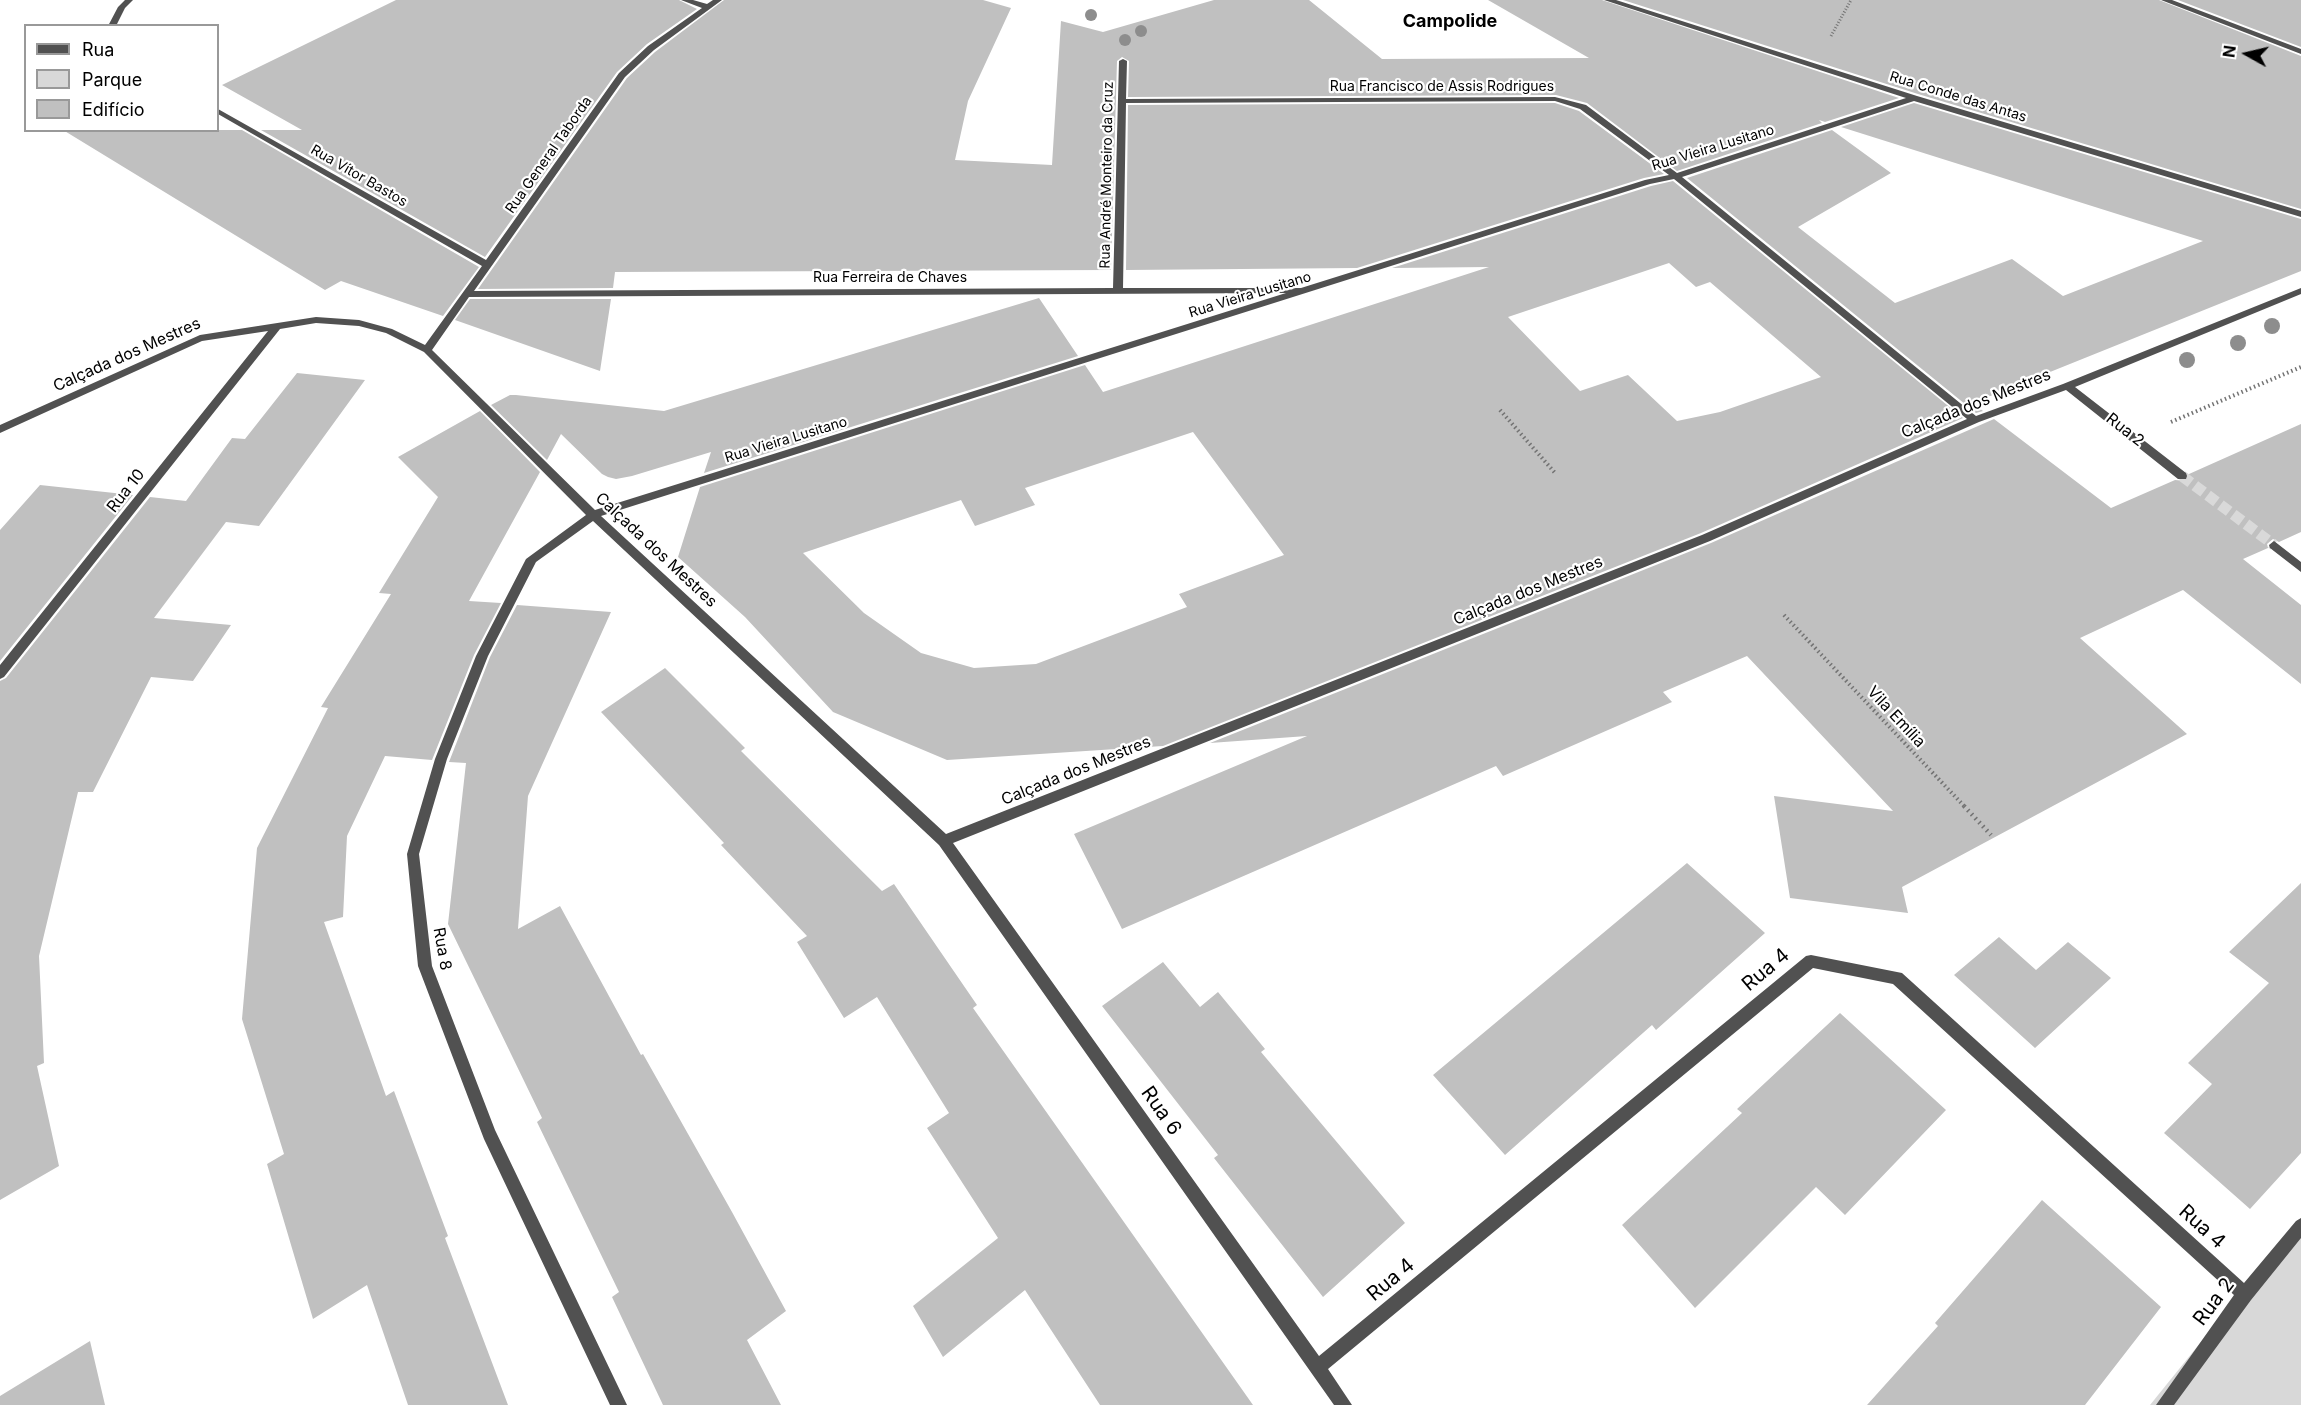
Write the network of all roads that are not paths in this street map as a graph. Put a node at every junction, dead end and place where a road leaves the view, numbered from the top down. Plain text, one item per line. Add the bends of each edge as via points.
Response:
1 (129, 0) edge
2 (685, 0) edge
3 (718, 0) edge
4 (1608, 0) edge
5 (2165, 0) edge
6 (708, 7) junction
7 (113, 24) edge
8 (2301, 52) edge
9 (1123, 61) dead end
10 (1914, 98) junction
11 (1122, 101) junction
12 (219, 112) edge
13 (1676, 176) junction
14 (2301, 214) edge
15 (487, 265) junction
16 (1312, 290) junction
17 (1118, 291) junction
18 (2301, 291) edge
19 (468, 294) junction
20 (276, 326) junction
21 (427, 350) junction
22 (2067, 386) junction
23 (1975, 420) junction
24 (0, 429) edge
25 (2182, 476) tunnel mouth
26 (593, 515) junction
27 (2274, 545) tunnel mouth
28 (2301, 568) edge
29 (0, 674) edge
30 (944, 841) junction
31 (2301, 1226) edge
32 (2245, 1293) junction
33 (1317, 1368) junction
34 (618, 1405) edge
35 (1344, 1405) edge
36 (2164, 1405) edge

1 - 7 street
2 - 6 street
3 - 6 street, Rua General Taborda
4 - 10 street, Rua Conde das Antas
5 - 8 street
6 - 15 street, Rua General Taborda via 651,48 622,75
9 - 11 street, Rua André Monteiro da Cruz
10 - 13 street, Rua Vieira Lusitano
10 - 14 street, Rua Conde das Antas
11 - 13 street, Rua Francisco de Assis Rodrigues via 1555,99 1583,107
11 - 17 street, Rua André Monteiro da Cruz
12 - 15 street, Rua Vítor Bastos
13 - 16 street, Rua Vieira Lusitano
13 - 23 street, Rua Francisco de Assis Rodrigues
15 - 19 street, Rua General Taborda
16 - 17 street, Rua Ferreira de Chaves
16 - 26 street, Rua Vieira Lusitano
17 - 19 street, Rua Ferreira de Chaves
18 - 22 street, Calçada dos Mestres
19 - 21 street, Rua General Taborda
20 - 21 street, Calçada dos Mestres via 316,320 359,323
20 - 24 street, Calçada dos Mestres via 200,338
20 - 29 street, Rua 10
21 - 26 street, Calçada dos Mestres
22 - 23 street, Calçada dos Mestres
22 - 25 street, Rua 2
23 - 30 street, Calçada dos Mestres via 1706,538
26 - 30 street, Calçada dos Mestres
26 - 34 street, Rua 8 via 532,559 482,656 441,759 413,854 425,966 489,1134
27 - 28 street
30 - 33 street, Rua 6
31 - 32 street, Rua 2
32 - 33 street, Rua 4 via 1897,978 1810,960
32 - 36 street, Rua 2
33 - 35 street, Rua 6

